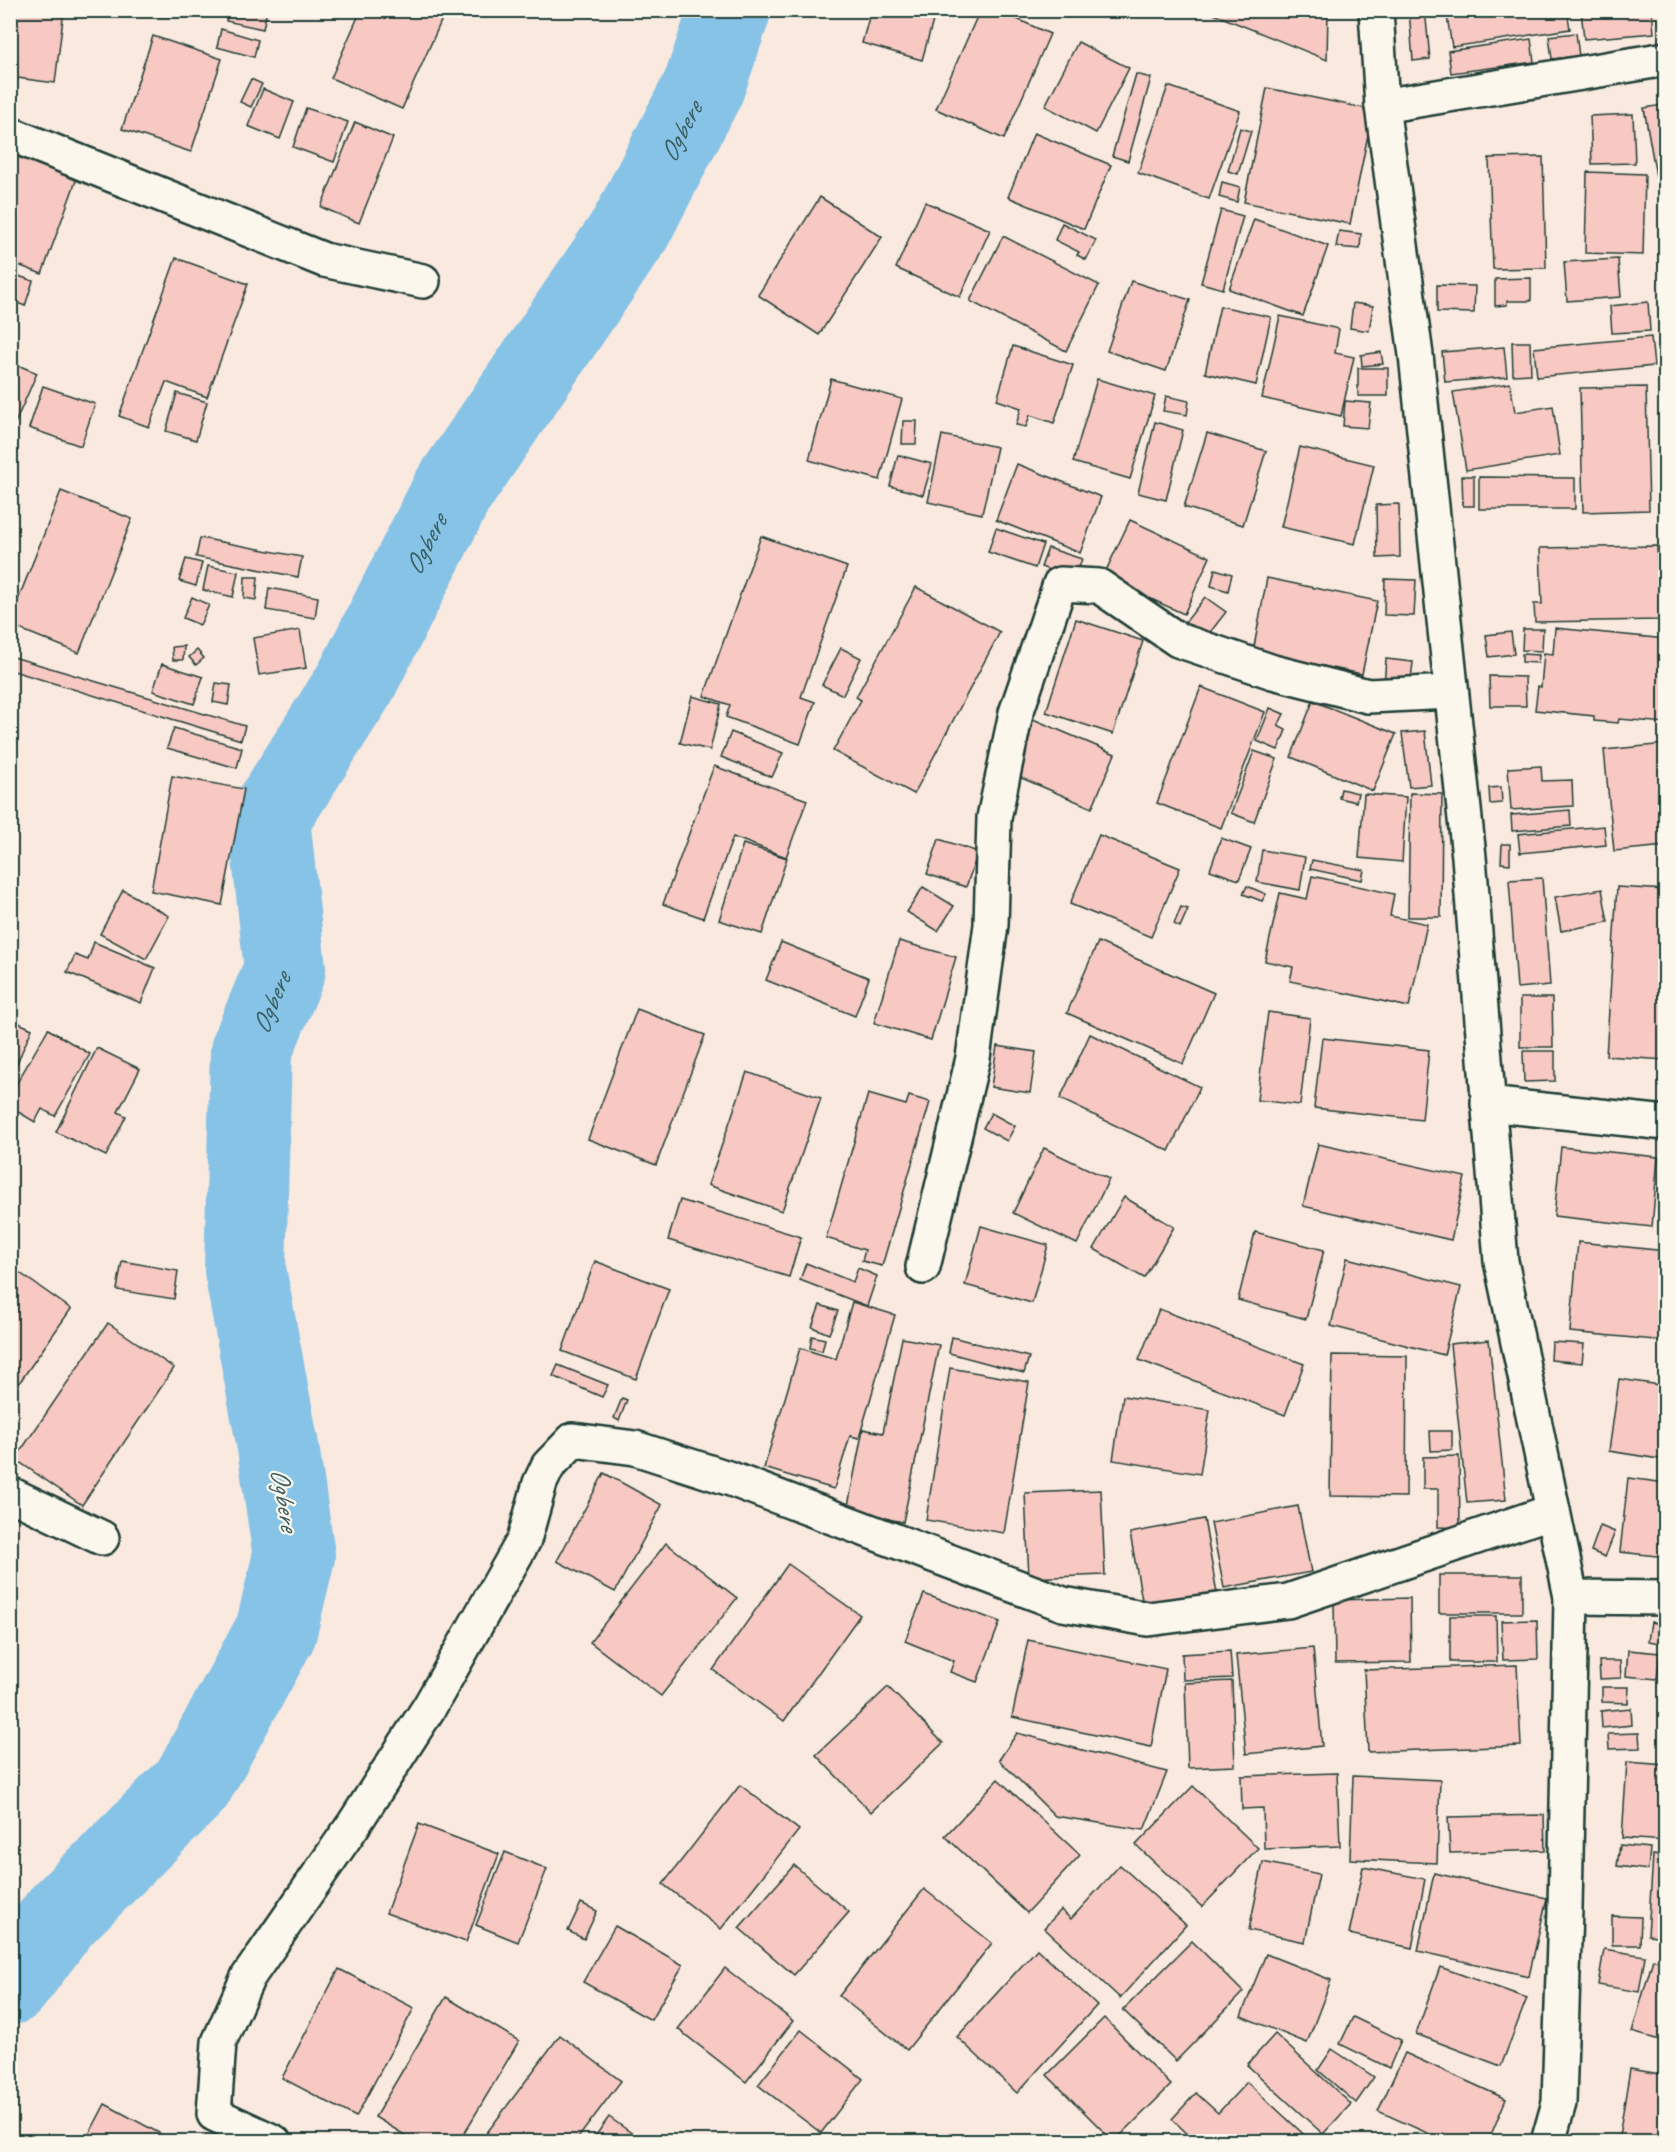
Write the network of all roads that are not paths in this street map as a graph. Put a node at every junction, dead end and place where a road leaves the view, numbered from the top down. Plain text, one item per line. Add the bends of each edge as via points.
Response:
1 (1376, 10) edge
2 (1665, 59) edge
3 (1382, 106) junction
4 (10, 134) edge
5 (423, 281) dead end
6 (1451, 692) junction
7 (1488, 1104) junction
8 (1665, 1123) edge
9 (923, 1267) dead end
10 (10, 1494) edge
11 (1553, 1511) junction
12 (102, 1538) dead end
13 (1571, 1597) junction
14 (1665, 1598) edge
15 (274, 2142) edge
16 (1548, 2142) edge

1 - 3 street
2 - 3 street
3 - 6 street via 1416,355
4 - 5 street via 324,260
6 - 7 street via 1469,856
6 - 9 street via 1368,696 1274,672 1178,640 1099,586 1060,584 1016,713 994,818 991,925 973,1058
7 - 8 street
7 - 11 street via 1502,1261
10 - 12 street
11 - 13 street
11 - 15 street via 1288,1601 1148,1619 1063,1604 731,1479 635,1448 573,1440 548,1466 524,1540 430,1706 248,1977 219,2042 214,2114
13 - 14 street
13 - 16 street via 1558,2103

